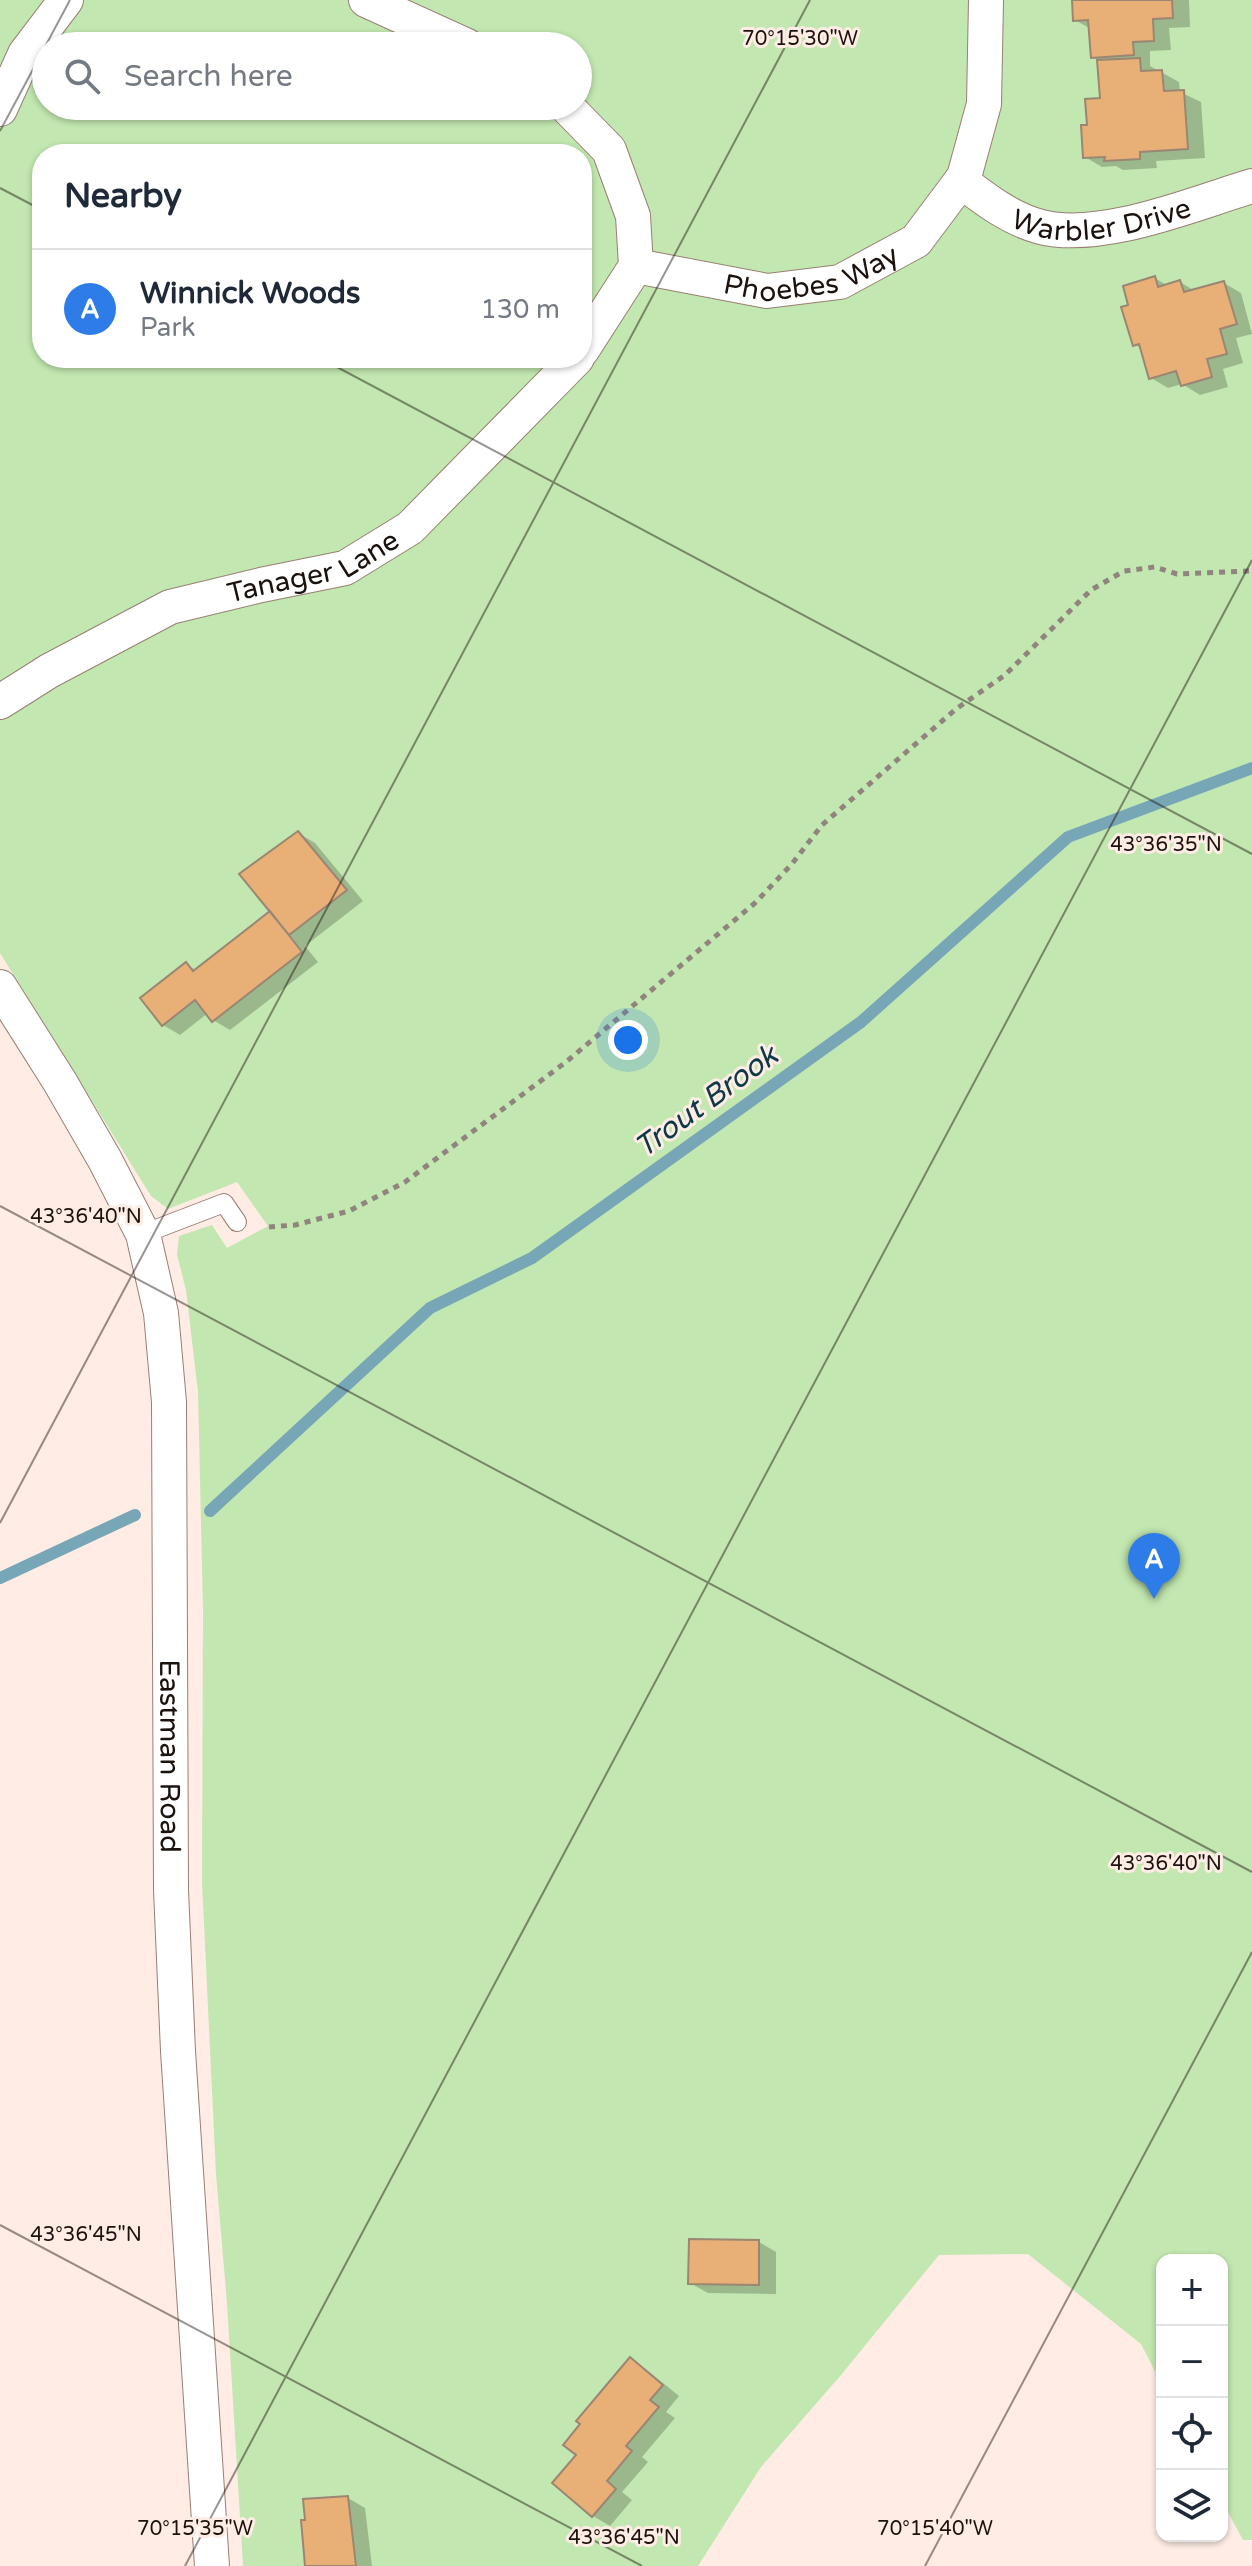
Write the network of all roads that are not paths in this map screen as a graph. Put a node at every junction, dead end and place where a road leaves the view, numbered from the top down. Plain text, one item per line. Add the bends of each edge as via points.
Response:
1 (66, 0) edge
2 (366, 0) edge
3 (986, 0) edge
4 (42, 32) edge
5 (436, 32) edge
6 (32, 45) edge
7 (0, 109) edge
8 (580, 120) edge
9 (961, 181) junction
10 (1252, 186) edge
11 (636, 266) junction
12 (592, 334) edge
13 (567, 368) edge
14 (0, 702) edge
15 (0, 987) edge
16 (237, 1222) dead end
17 (143, 1234) junction
18 (212, 2566) edge

1 - 4 street
2 - 5 street
3 - 9 street, Phoebes Way via 984,104
6 - 7 street
8 - 11 street via 609,150 633,216
9 - 10 street, Warbler Drive via 998,209 1039,226 1071,231 1104,229
9 - 11 street, Phoebes Way via 916,241 840,282 767,291
11 - 12 street
13 - 14 street, Tanager Lane via 410,528 345,568 170,607
15 - 17 street, Eastman Road via 75,1108
16 - 17 lane via 224,1203
17 - 18 street, Eastman Road via 161,1313 169,1402 172,1919

